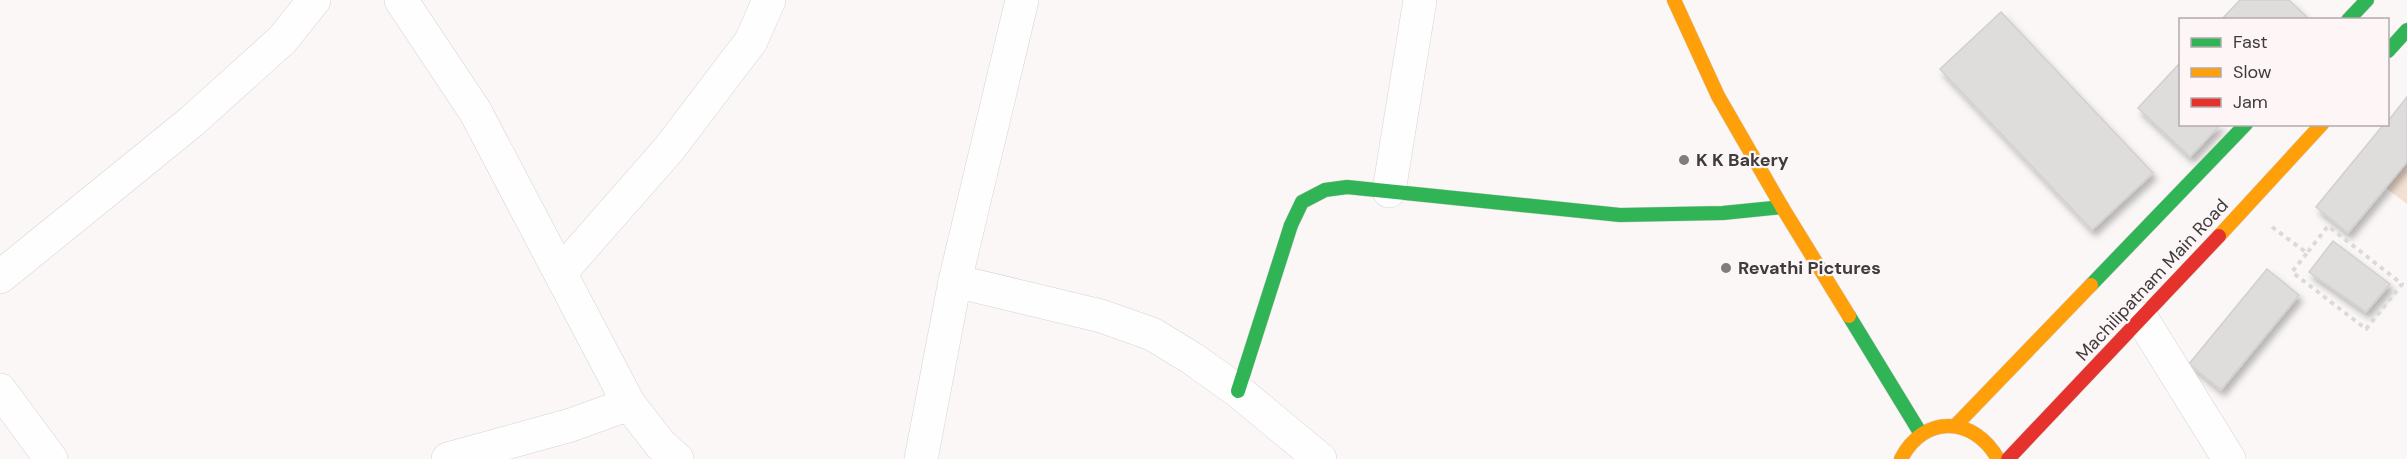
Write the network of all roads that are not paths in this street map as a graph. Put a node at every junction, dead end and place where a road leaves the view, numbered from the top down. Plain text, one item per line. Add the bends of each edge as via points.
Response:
1 (314, 0) edge
2 (401, 0) edge
3 (769, 0) edge
4 (1022, 0) edge
5 (1420, 0) edge
6 (1674, 0) edge
7 (2367, 0) edge
8 (2350, 18) edge
9 (2407, 30) edge
10 (2389, 50) edge
11 (2244, 126) edge
12 (2320, 126) edge
13 (1389, 191) junction
14 (1782, 207) junction
15 (561, 272) junction
16 (0, 277) edge
17 (955, 281) junction
18 (2142, 319) junction
19 (0, 390) edge
20 (1238, 392) junction
21 (629, 404) junction
22 (1956, 425) junction
23 (1921, 434) junction
24 (51, 459) edge
25 (448, 459) edge
26 (677, 459) edge
27 (921, 459) edge
28 (1320, 459) edge
29 (1901, 459) edge
30 (1998, 459) edge
31 (2008, 459) edge
32 (2229, 459) edge

1 - 16 street via 284,39 191,122
2 - 15 street via 475,111
3 - 15 street via 751,41 676,140
4 - 17 street
5 - 13 street
6 - 14 street via 1718,96
7 - 8 street
9 - 10 street
11 - 22 street
12 - 18 street, Machilipatnam Main Road
13 - 14 street via 1620,215 1723,213
13 - 20 street via 1347,187 1325,190 1302,202 1291,225
14 - 23 street
15 - 21 street
17 - 20 street via 1101,316 1152,334
17 - 27 street
18 - 31 street, Machilipatnam Main Road
18 - 32 street
19 - 24 street
20 - 28 street
21 - 25 street via 571,425
21 - 26 street
22 - 23 street via 1940,426
22 - 30 street via 1972,429 1986,439
23 - 29 street

